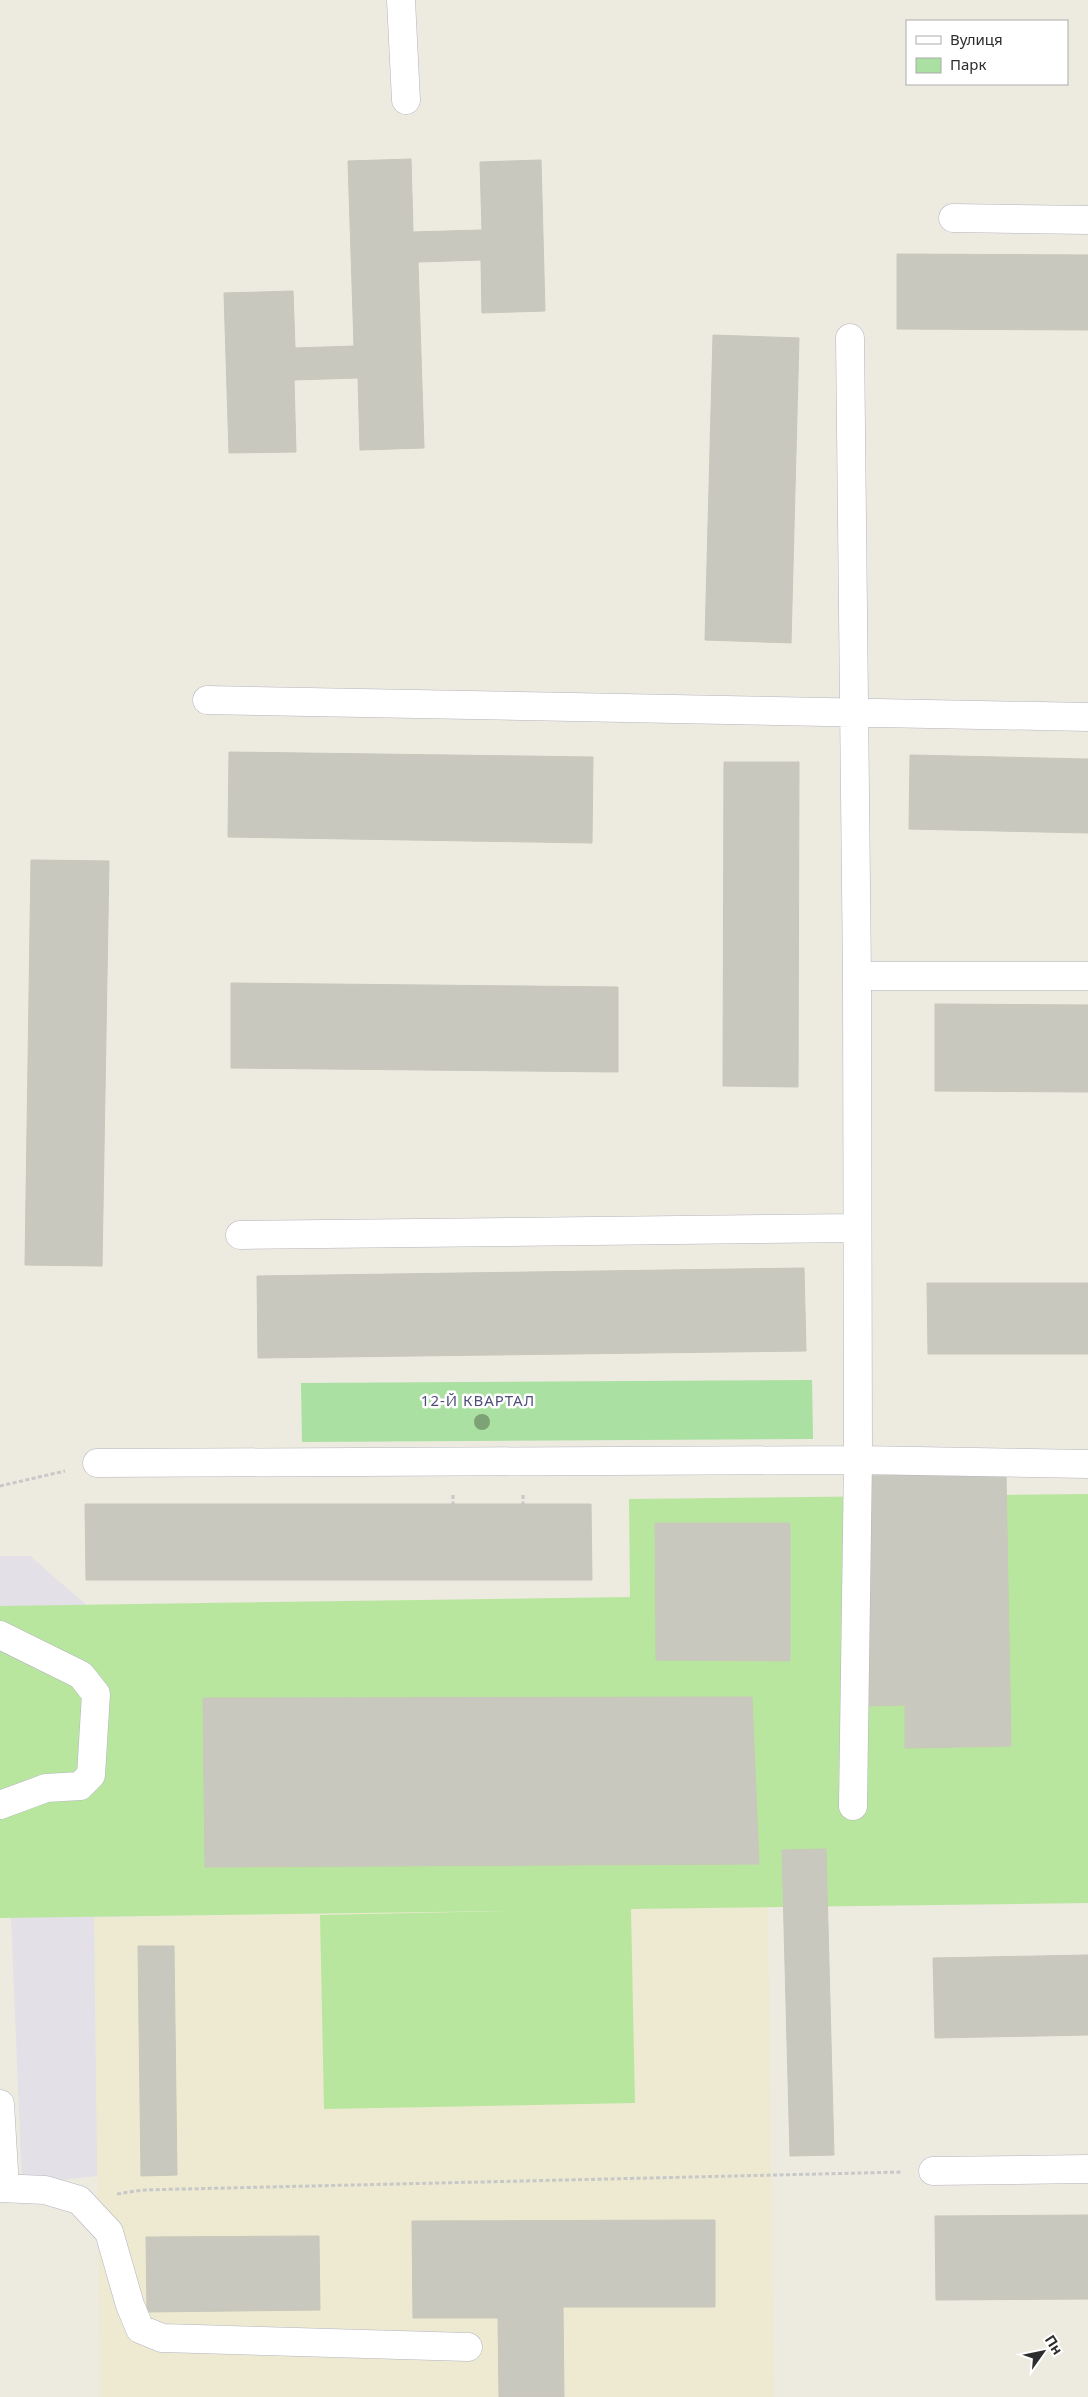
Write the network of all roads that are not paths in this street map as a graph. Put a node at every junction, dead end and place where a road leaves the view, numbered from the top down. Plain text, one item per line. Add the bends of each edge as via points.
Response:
1 (401, 0) edge
2 (406, 100) dead end
3 (953, 218) dead end
4 (1088, 220) edge
5 (850, 338) dead end
6 (207, 700) dead end
7 (854, 712) junction
8 (1088, 717) edge
9 (857, 976) junction
10 (1088, 976) edge
11 (856, 1228) junction
12 (240, 1235) dead end
13 (858, 1460) junction
14 (97, 1463) road end
15 (1088, 1464) edge
16 (0, 1634) edge
17 (0, 1806) edge
18 (853, 1806) dead end
19 (0, 2104) edge
20 (1088, 2170) edge
21 (932, 2171) road end
22 (3, 2188) edge
23 (468, 2347) dead end

1 - 2 lane
3 - 4 lane
5 - 7 lane
6 - 7 lane
7 - 8 lane
7 - 9 lane
9 - 10 lane
9 - 11 lane
11 - 12 lane
11 - 13 lane
13 - 14 lane
13 - 15 lane
13 - 18 lane
16 - 17 lane via 81,1675 96,1694 91,1775 80,1786 46,1788
19 - 22 lane
20 - 21 lane
22 - 23 lane via 45,2190 79,2200 109,2232 140,2329 162,2338

